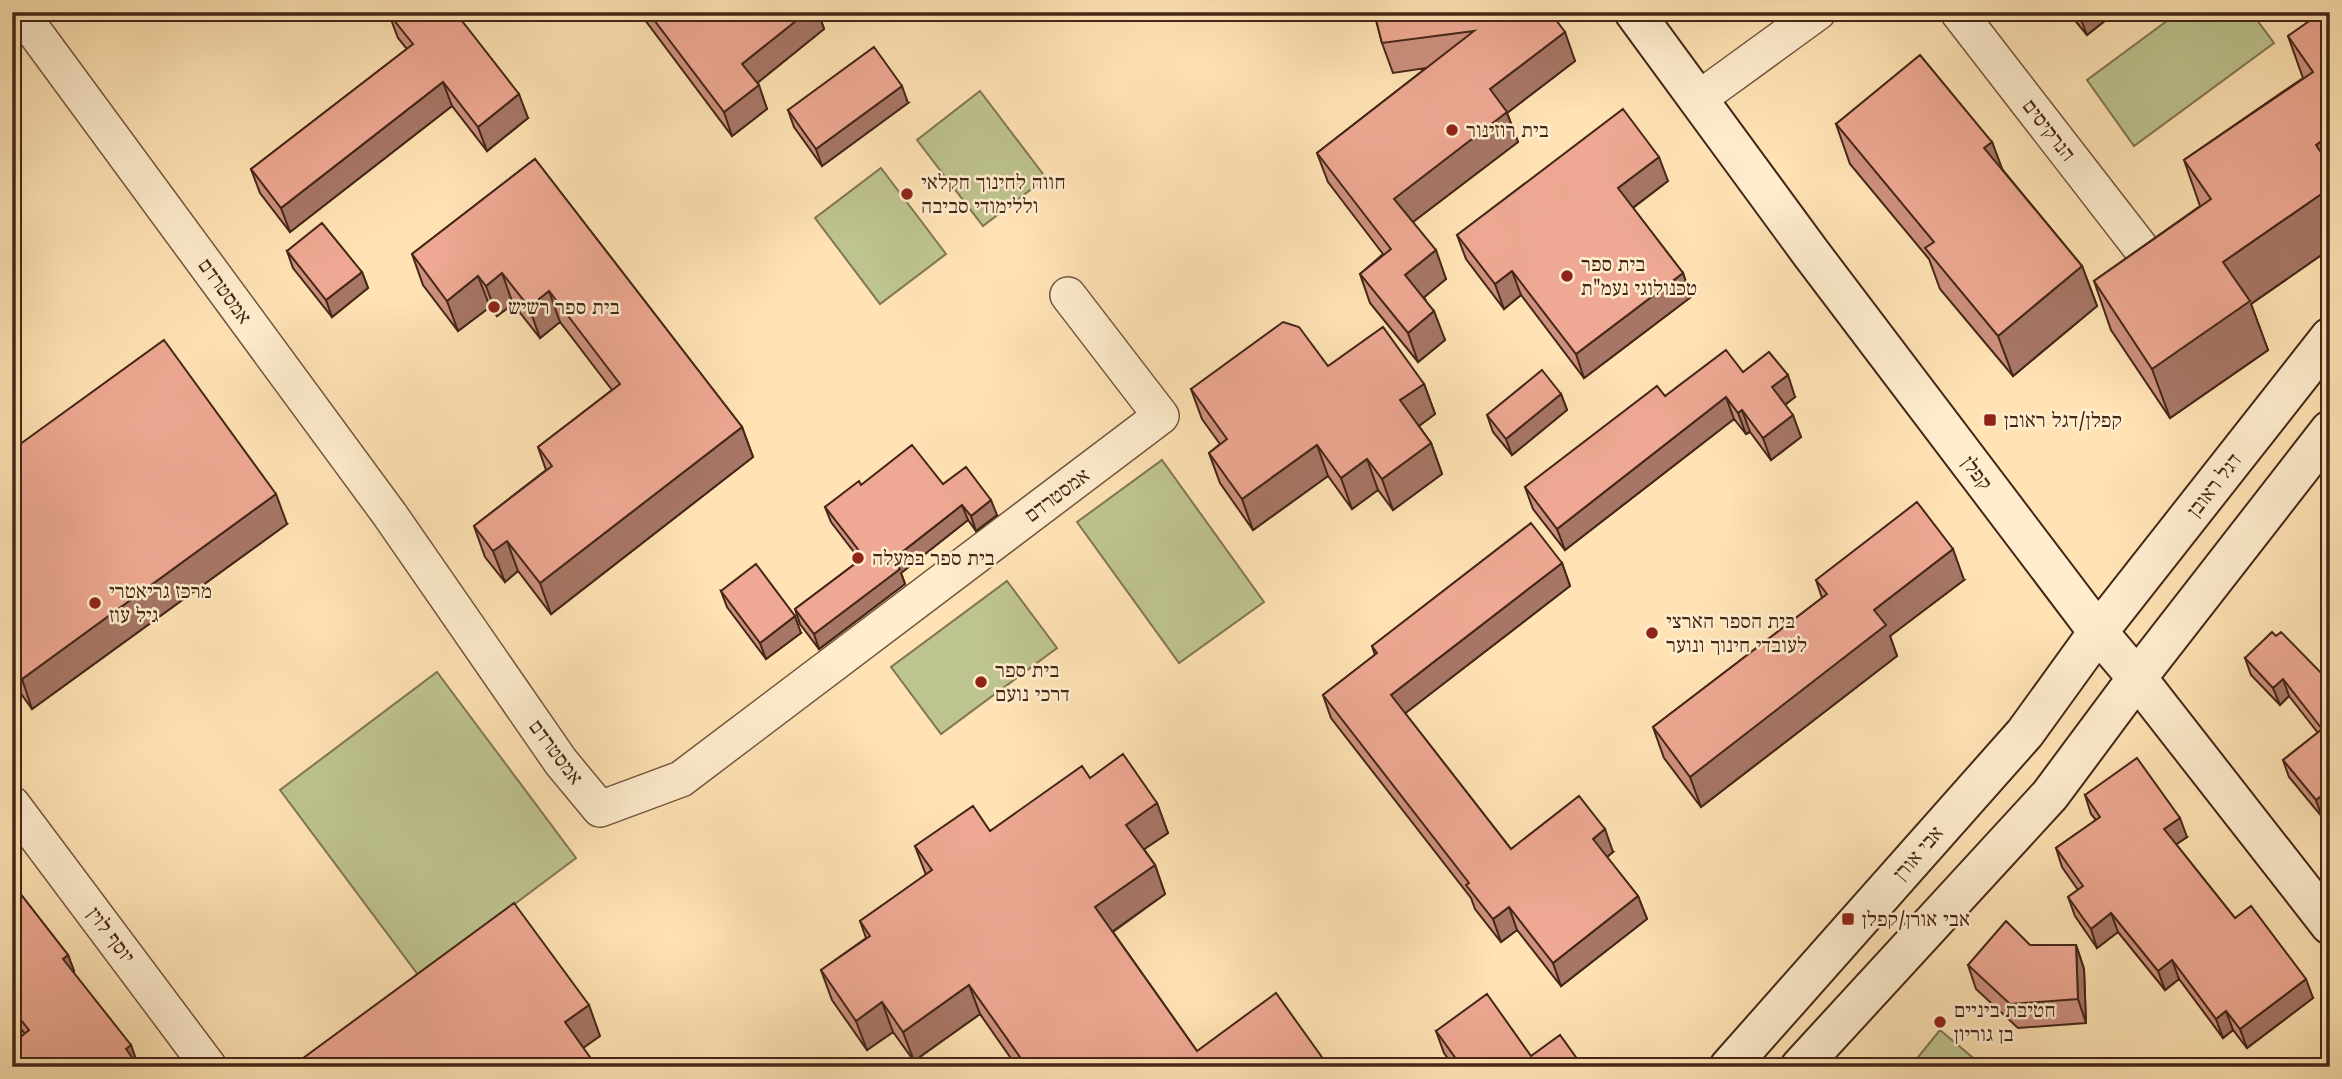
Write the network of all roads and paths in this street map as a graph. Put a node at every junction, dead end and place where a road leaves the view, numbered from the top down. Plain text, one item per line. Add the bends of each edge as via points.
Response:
1 (20, 12) edge
2 (1634, 12) edge
3 (1818, 12) edge
4 (1958, 12) edge
5 (1697, 100) junction
6 (2140, 247) edge
7 (1068, 295) dead end
8 (2330, 337) edge
9 (2330, 430) edge
10 (2098, 632) junction
11 (2137, 677) junction
12 (12, 804) edge
13 (2330, 925) edge
14 (209, 1067) edge
15 (1729, 1067) edge
16 (1800, 1067) edge

1 - 7 street, אמסטרדם via 390,515 561,762 600,809 681,779 1161,416
2 - 5 street, קפלן
3 - 5 street
4 - 6 street, הנרקיסים
5 - 10 street, קפלן
8 - 10 street, דגל ראובן
9 - 11 street
10 - 11 street, קפלן
10 - 15 street, אבי אורן via 2025,733
11 - 13 street, קפלן
11 - 16 street via 2050,795
12 - 14 street, יוסף לוין

